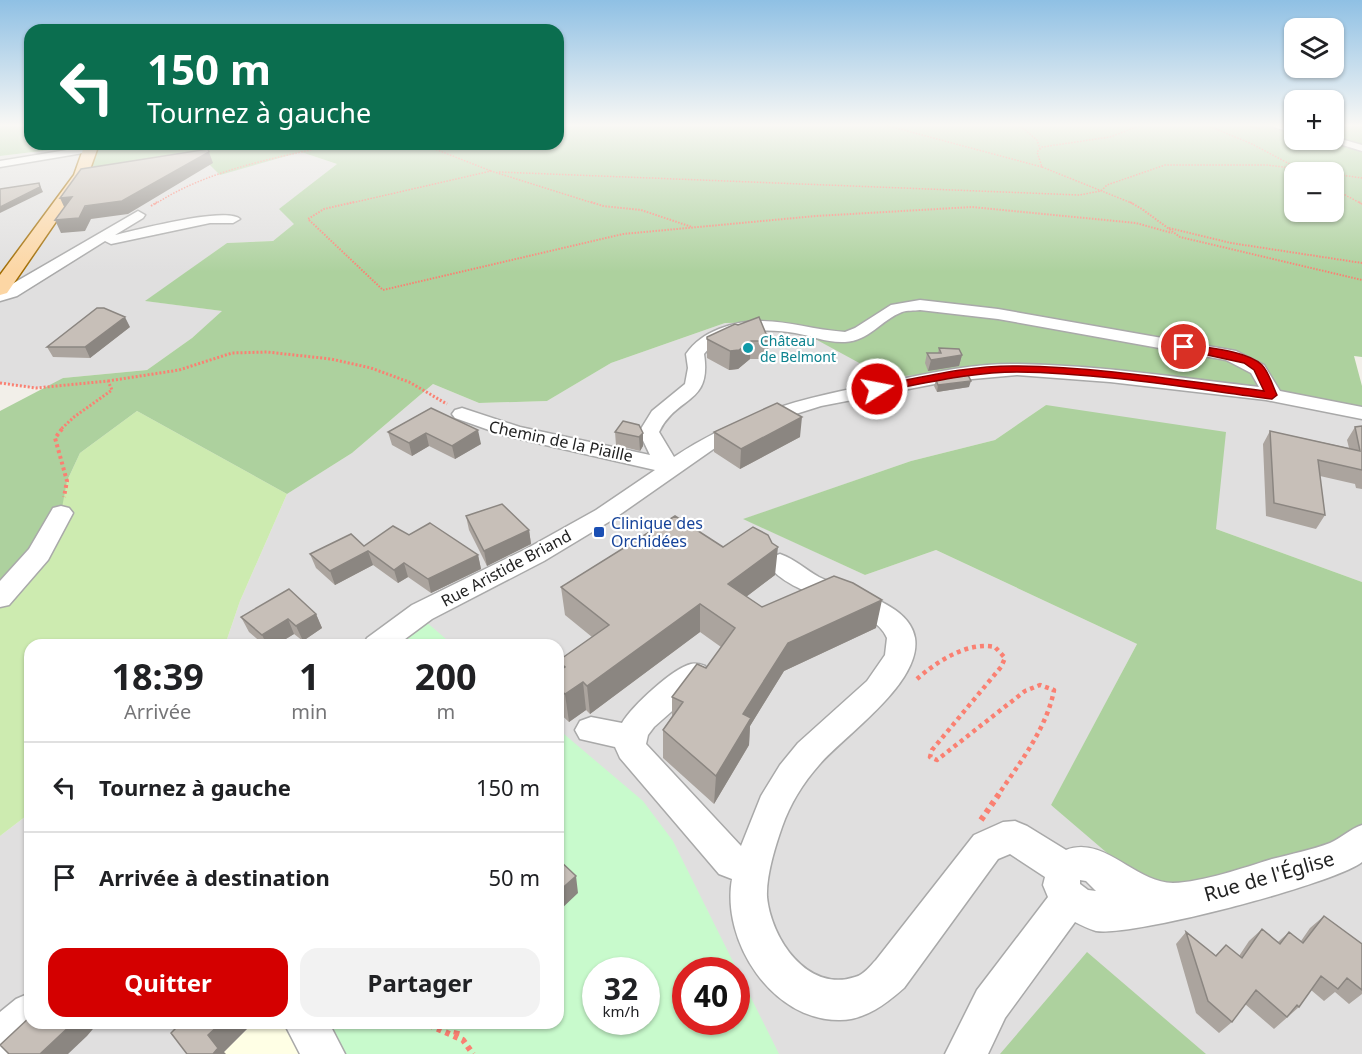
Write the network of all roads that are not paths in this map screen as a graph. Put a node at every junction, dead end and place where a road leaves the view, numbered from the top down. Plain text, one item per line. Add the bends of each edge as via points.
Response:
1 (82, 173) edge
2 (138, 215) road end
3 (233, 219) dead end
4 (91, 245) junction
5 (3, 294) edge
6 (1272, 395) junction
7 (1362, 413) edge
8 (462, 414) road end
9 (673, 468) junction
10 (61, 513) road end
11 (780, 563) dead end
12 (0, 598) edge
13 (385, 639) edge
14 (695, 674) edge
15 (591, 730) dead end
16 (630, 737) junction
17 (1362, 841) edge
18 (755, 864) junction
19 (1077, 893) junction
20 (1172, 901) junction
21 (24, 1018) edge
22 (309, 1029) edge
23 (0, 1040) edge
24 (324, 1054) edge
25 (966, 1054) edge

1 - 5 main road
2 - 4 street
3 - 4 street via 200,221
4 - 5 street
6 - 7 street, Rue Aristide Briand
6 - 9 street, Rue Aristide Briand via 1058,371 970,372 793,407 733,431
6 - 9 street via 1259,368 1230,355 998,314 920,305 897,308 861,332 846,337 769,325 738,328 700,347 695,354 698,369 692,390 658,415 649,432 662,457
8 - 9 street, Chemin de la Piaille via 490,427
9 - 13 street, Rue Aristide Briand via 604,515 422,612
10 - 12 street via 39,554
11 - 18 street via 798,593 873,610 891,621 901,635 901,651 878,689 799,764 778,797
14 - 16 street via 650,710
15 - 16 street
16 - 18 street via 631,749 732,862
17 - 20 street, Rue de l'Église via 1342,856 1225,891
18 - 19 street via 748,895 760,944 797,988 822,999 849,1000 873,989 890,974 986,847 1003,838 1015,837
19 - 20 street, Rue de l'Église via 1141,910
19 - 20 street via 1070,864 1085,863 1142,892
19 - 25 street via 991,1004
21 - 23 street
22 - 24 street

